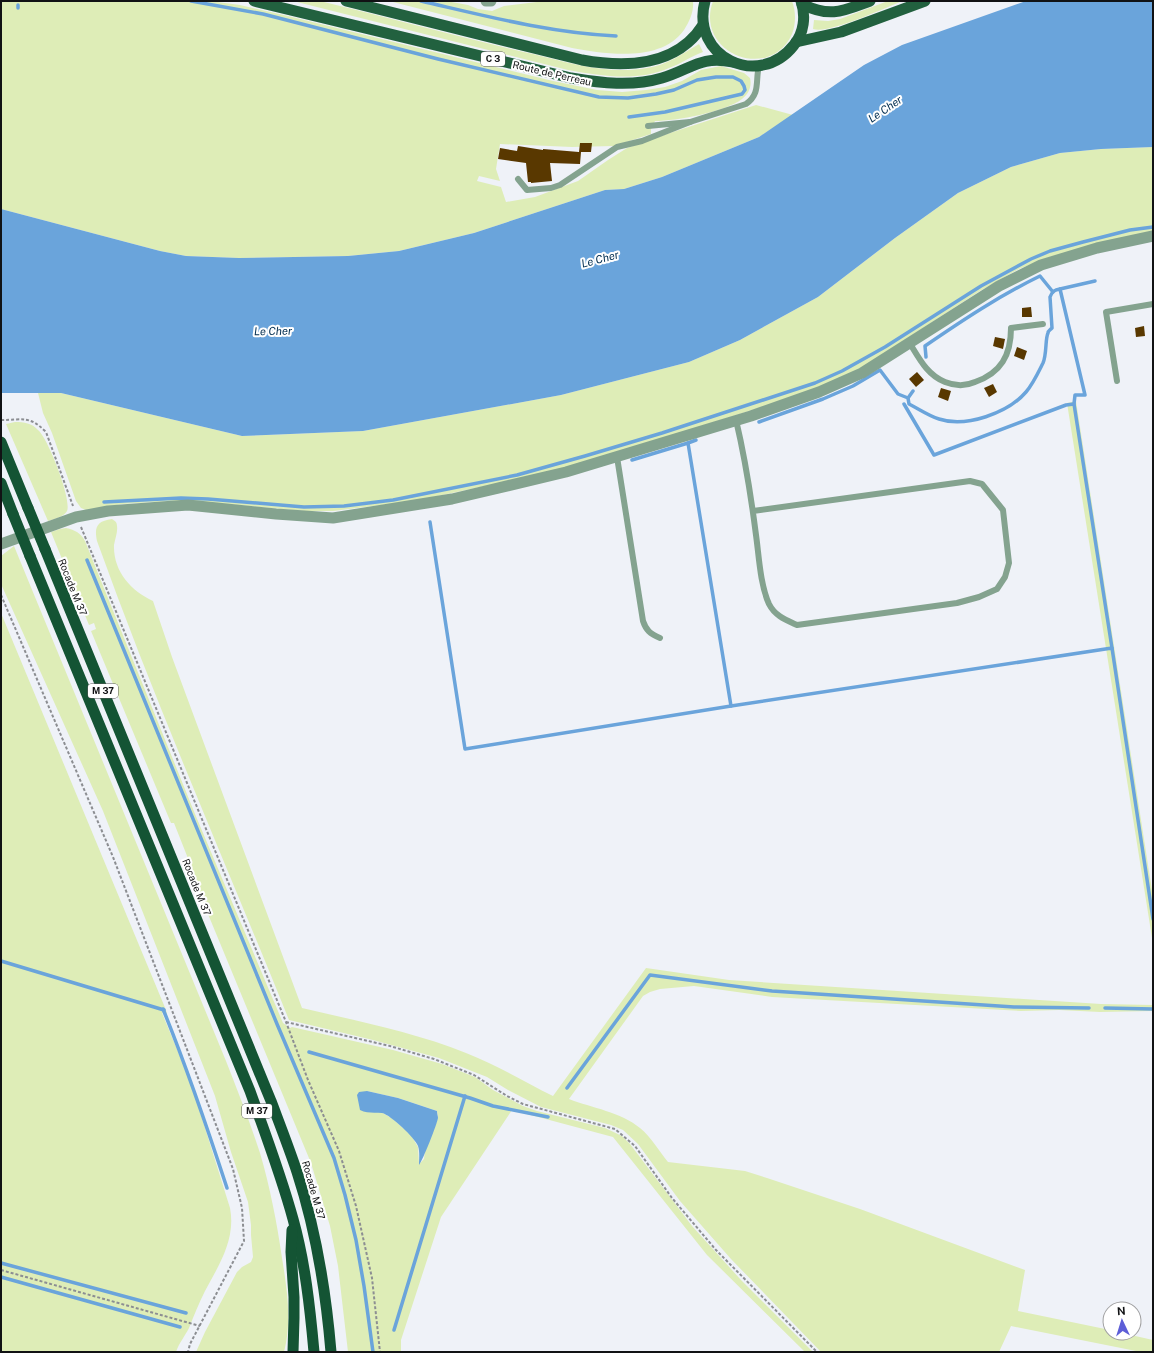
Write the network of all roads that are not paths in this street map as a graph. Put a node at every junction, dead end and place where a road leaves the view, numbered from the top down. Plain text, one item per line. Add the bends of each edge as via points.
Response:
1 (254, 1) edge
2 (346, 1) edge
3 (486, 1) edge
4 (491, 1) edge
5 (870, 1) edge
6 (925, 1) edge
7 (802, 3) edge
8 (703, 4) edge
9 (703, 25) junction
10 (796, 42) junction
11 (732, 62) junction
12 (759, 66) junction
13 (690, 122) junction
14 (648, 126) dead end
15 (518, 179) dead end
16 (1153, 236) edge
17 (1153, 304) edge
18 (1043, 324) dead end
19 (909, 342) junction
20 (1117, 382) dead end
21 (736, 420) junction
22 (1, 442) edge
23 (617, 457) junction
24 (1, 483) edge
25 (753, 511) junction
26 (1, 544) edge
27 (660, 638) dead end
28 (293, 1219) junction
29 (331, 1349) edge
30 (293, 1352) edge
31 (314, 1352) edge

1 - 11 main road, Route de Perreau / C 3 via 596,82 641,82 661,79 706,61 718,59
2 - 9 main road, Route de Perreau / C 3 via 582,60 610,64 639,63 667,56 685,45
3 - 4 street
5 - 7 main road via 845,10 826,13 814,11
6 - 10 main road via 841,32
7 - 10 main road via 803,24
8 - 9 main road
9 - 11 main road via 716,51
10 - 12 main road via 780,58
11 - 12 main road, Route de Perreau via 745,66
12 - 13 lane via 757,89 751,101
13 - 14 lane
13 - 15 lane via 642,141 617,147 560,185 551,188 528,190
16 - 19 street via 1097,248 1041,265 999,286
17 - 20 lane via 1106,312
18 - 19 lane via 1011,328 1009,349 999,368 984,379 965,385 954,385 935,376 923,364
19 - 21 street via 862,373 819,392
21 - 23 street
21 - 25 lane
22 - 29 highway, Rocade M 37 / M 37, bridge via 179,874 298,1173 316,1246
23 - 26 street via 452,499 333,518 188,505 108,511 76,517
23 - 27 lane via 643,621 646,630
24 - 28 highway, M 37, bridge via 250,1091
25 - 25 lane via 769,604 780,618 797,625 979,598 997,589 1006,577 1009,563 1003,510 982,484 970,481
28 - 30 highway
28 - 31 highway, M 37 via 307,1287

